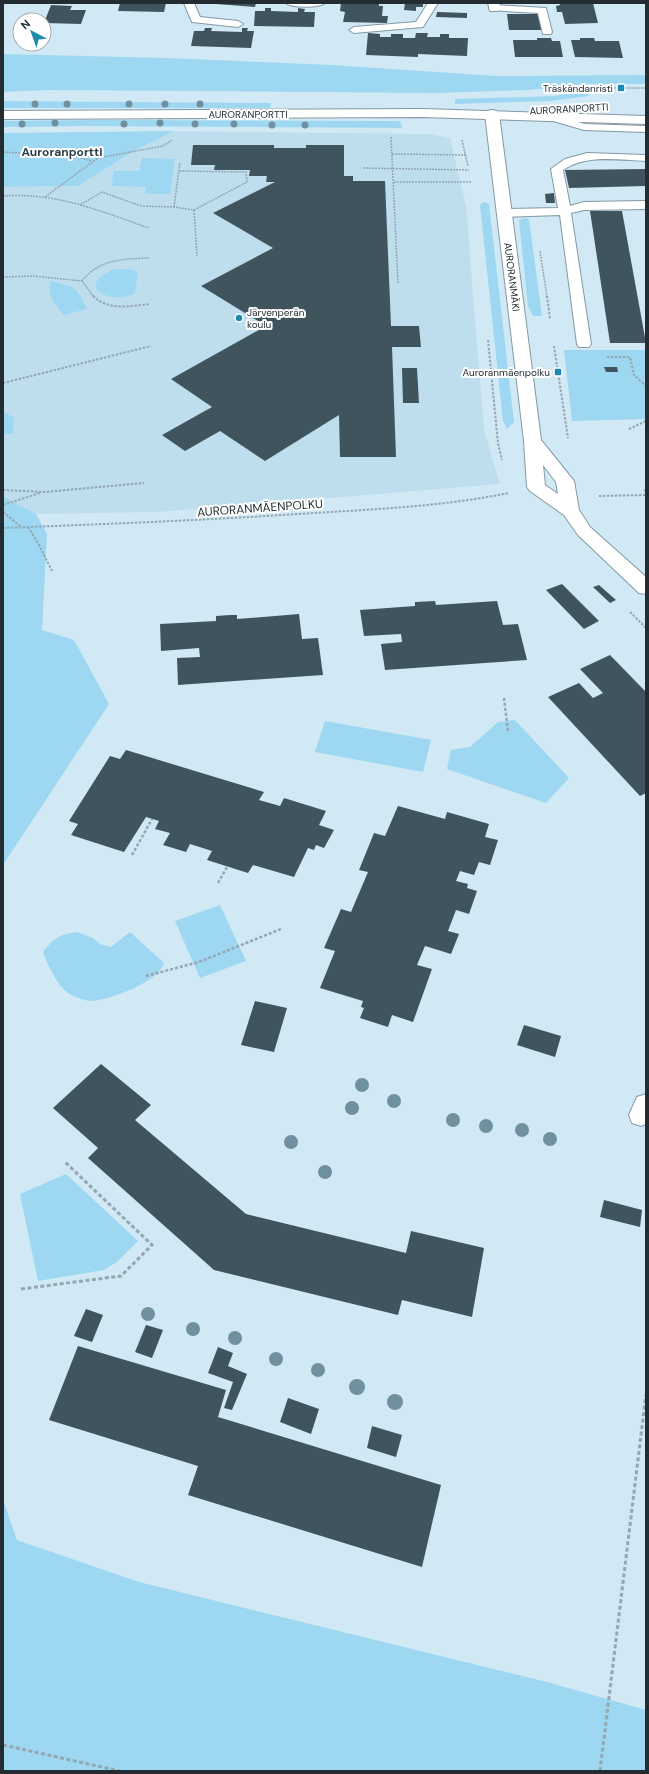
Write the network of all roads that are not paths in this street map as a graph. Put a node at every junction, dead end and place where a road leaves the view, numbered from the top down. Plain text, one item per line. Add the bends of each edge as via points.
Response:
1 (189, 3) edge
2 (291, 3) edge
3 (320, 3) edge
4 (433, 3) edge
5 (494, 6) edge
6 (238, 24) dead end
7 (354, 30) dead end
8 (547, 32) dead end
9 (639, 107) dead end
10 (492, 114) junction
11 (3, 115) edge
12 (554, 118) junction
13 (646, 120) edge
14 (646, 129) edge
15 (646, 158) edge
16 (646, 205) edge
17 (565, 211) junction
18 (504, 213) junction
19 (584, 344) dead end
20 (533, 441) junction
21 (570, 511) junction
22 (646, 588) edge

1 - 6 lane via 196,20
2 - 3 lane
4 - 7 lane via 418,25
5 - 8 lane via 542,10
9 - 10 main road, AURORANPORTTI
10 - 11 main road, AURORANPORTTI
10 - 12 main road, AURORANPORTTI
10 - 18 main road, AURORANMÄKI
12 - 13 main road, AURORANPORTTI
12 - 14 lane via 584,127
15 - 17 lane via 587,156 569,161 557,169
16 - 17 lane via 584,206
17 - 18 lane
17 - 19 lane
18 - 20 main road, AURORANMÄKI
20 - 21 main road, AURORANMÄKI via 565,481
20 - 21 main road, AURORANMÄKI via 536,487
21 - 22 main road, AURORANMÄKI via 584,531

